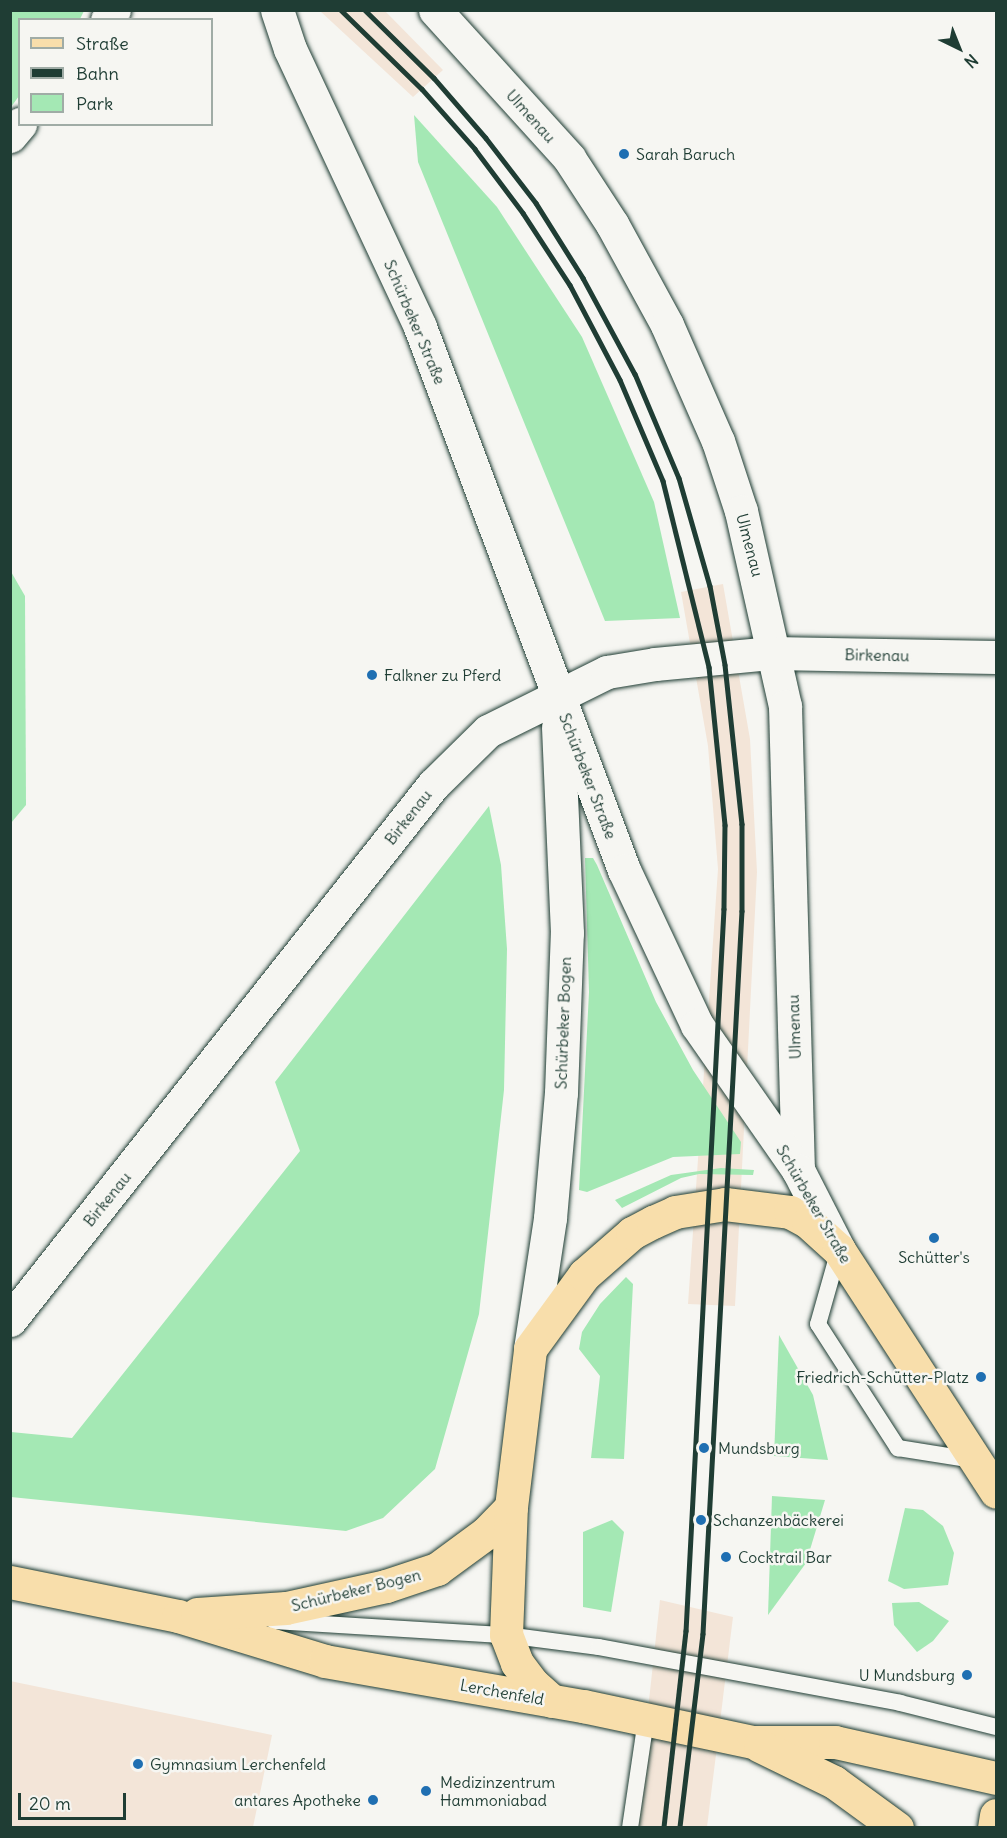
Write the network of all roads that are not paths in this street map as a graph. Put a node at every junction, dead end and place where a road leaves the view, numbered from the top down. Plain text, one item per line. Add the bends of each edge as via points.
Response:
1 (277, 10) edge
2 (435, 10) edge
3 (772, 653) junction
4 (996, 657) edge
5 (556, 695) junction
6 (798, 1170) junction
7 (839, 1250) junction
8 (10, 1320) edge
9 (530, 1349) junction
10 (975, 1460) junction
11 (996, 1492) edge
12 (512, 1507) junction
13 (10, 1582) edge
14 (178, 1616) junction
15 (506, 1635) junction
16 (552, 1701) junction
17 (646, 1720) junction
18 (996, 1727) edge
19 (753, 1742) junction
20 (996, 1778) edge
21 (996, 1815) edge
22 (630, 1827) edge
23 (897, 1827) edge
24 (994, 1827) edge

1 - 5 street, Schürbeker Straße via 290,49 420,327 498,528
2 - 3 street, Ulmenau via 569,158 612,224 667,325 718,441 741,511 762,593
3 - 4 street, Birkenau
3 - 5 street, Birkenau via 607,672
3 - 6 street, Ulmenau via 785,706
5 - 6 street, Schürbeker Straße via 624,870 697,1025
5 - 8 street, Birkenau via 488,731 433,785
5 - 9 street, Schürbeker Bogen via 565,838 563,1036 550,1218
6 - 7 street, Schürbeker Straße
7 - 9 main road, Schürbeker Bogen via 808,1222 790,1212 725,1204 675,1212 632,1233 584,1275
7 - 10 main road, Schürbeker Straße
7 - 10 lane via 818,1324 898,1448
9 - 12 main road, Schürbeker Bogen
10 - 11 main road, Schürbeker Straße
12 - 14 main road, Schürbeker Bogen via 486,1533 437,1569 386,1586 286,1608
12 - 15 main road, Schürbeker Bogen
13 - 14 main road, Lerchenfeld
14 - 15 lane
14 - 16 main road, Lerchenfeld via 325,1661
15 - 16 main road, Schürbeker Bogen via 517,1663
15 - 18 lane via 599,1647 756,1676 929,1709
16 - 17 main road, Lerchenfeld
17 - 19 main road, Lerchenfeld
17 - 22 lane
19 - 20 main road, Lerchenfeld via 835,1742
19 - 23 main road via 834,1782
21 - 24 main road

